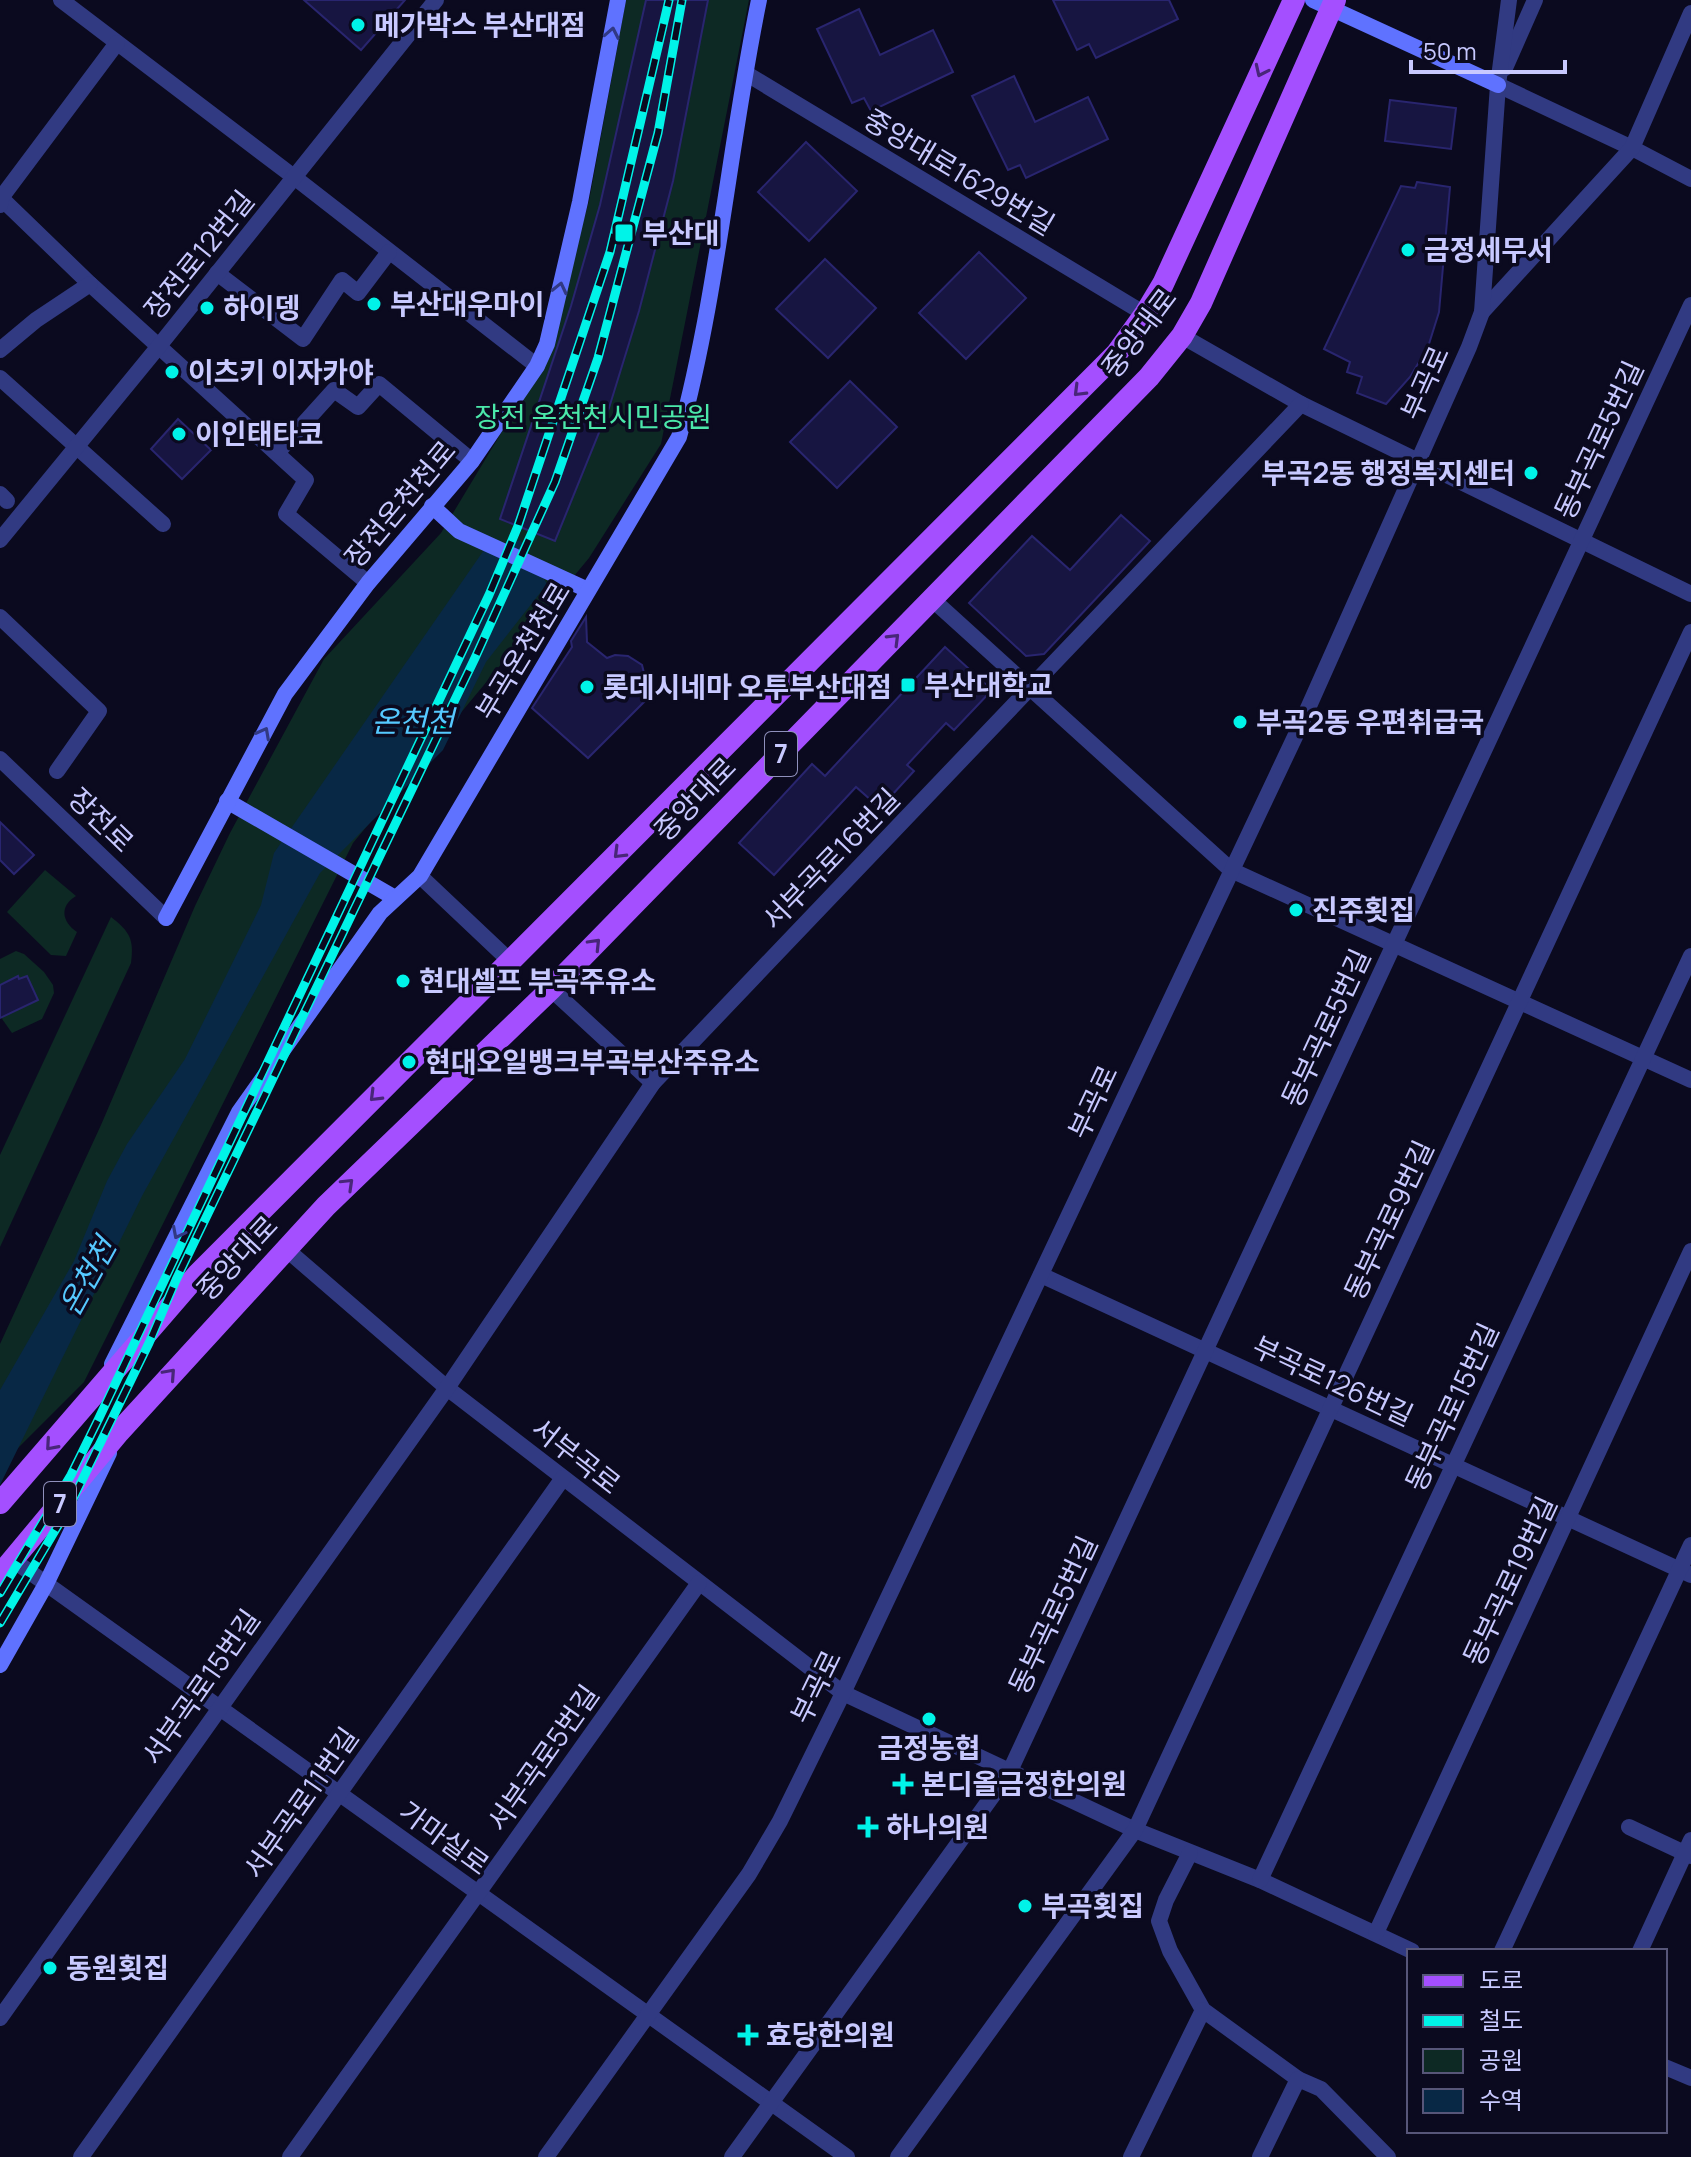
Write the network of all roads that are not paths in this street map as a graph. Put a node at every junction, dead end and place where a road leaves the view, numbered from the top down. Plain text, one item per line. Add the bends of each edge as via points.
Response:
1 (61, 0) edge
2 (436, 0) edge
3 (618, 0) edge
4 (759, 0) edge
5 (1294, 0) edge
6 (1509, 0) edge
7 (1535, 0) edge
8 (1327, 3) edge
9 (1691, 13) edge
10 (117, 43) junction
11 (747, 74) junction
12 (1498, 85) junction
13 (1632, 148) junction
14 (294, 177) junction
15 (1691, 179) edge
16 (0, 200) edge
17 (389, 252) junction
18 (217, 273) junction
19 (90, 284) junction
20 (1691, 305) edge
21 (1482, 312) junction
22 (1145, 314) junction
23 (1182, 336) junction
24 (159, 346) junction
25 (0, 350) edge
26 (537, 366) junction
27 (0, 378) edge
28 (1301, 404) junction
29 (76, 447) junction
30 (278, 452) junction
31 (1419, 460) junction
32 (472, 461) junction
33 (432, 506) junction
34 (163, 524) dead end
35 (0, 540) edge
36 (1582, 540) junction
37 (368, 583) junction
38 (581, 587) junction
39 (1691, 594) edge
40 (933, 600) junction
41 (0, 617) edge
42 (1691, 632) edge
43 (1031, 687) junction
44 (0, 759) edge
45 (57, 771) dead end
46 (227, 801) junction
47 (1231, 870) junction
48 (420, 876) junction
49 (389, 895) junction
50 (166, 918) joint
51 (1394, 944) junction
52 (1691, 956) edge
53 (511, 962) junction
54 (551, 989) junction
55 (1519, 1002) junction
56 (1643, 1058) junction
57 (1691, 1080) edge
58 (653, 1083) junction
59 (286, 1249) junction
60 (1691, 1251) edge
61 (1041, 1275) junction
62 (1205, 1351) junction
63 (101, 1386) junction
64 (447, 1388) junction
65 (1330, 1409) junction
66 (119, 1432) junction
67 (1454, 1466) junction
68 (563, 1478) junction
69 (0, 1503) edge
70 (1568, 1518) junction
71 (1691, 1545) edge
72 (7, 1567) edge
73 (1685, 1572) edge
74 (699, 1583) junction
75 (46, 1584) junction
76 (0, 1665) edge
77 (843, 1693) junction
78 (218, 1708) junction
79 (1009, 1773) junction
80 (339, 1795) junction
81 (1629, 1827) dead end
82 (1135, 1830) junction
83 (1689, 1850) edge
84 (1190, 1853) junction
85 (1260, 1880) junction
86 (478, 1894) junction
87 (1376, 1933) junction
88 (1408, 1949) edge
89 (1503, 1949) edge
90 (1641, 1949) edge
91 (1203, 2010) junction
92 (648, 2014) junction
93 (0, 2018) edge
94 (1667, 2068) edge
95 (1691, 2078) edge
96 (1298, 2079) junction
97 (771, 2103) junction
98 (81, 2157) edge
99 (290, 2157) edge
100 (546, 2157) edge
101 (732, 2157) edge
102 (847, 2157) edge
103 (898, 2157) edge
104 (1131, 2157) edge
105 (1260, 2157) edge
106 (1388, 2157) edge

1 - 10 street
2 - 14 street, 장전로12번길
26 -> 3 main road, 장전온천천로 via 547,344 580,202
4 - 11 main road, 부곡온천천로
5 -> 22 main road, 중앙대로 / 7
6 - 12 street, 부곡로
7 - 12 street
8 - 12 main road
8 - 23 main road, 중앙대로 / 7 via 1201,303
9 - 13 street
10 - 14 street
10 - 16 street
11 - 22 street, 중앙대로1629번길
11 - 38 main road, 부곡온천천로 via 679,437
12 - 13 street
12 - 21 street, 부곡로
13 - 15 street
13 - 21 street
14 - 17 street
14 - 18 street, 장전로12번길
16 - 19 street
17 - 18 street via 358,293 342,280 303,339
17 - 26 street
18 - 24 street, 장전로12번길
19 - 24 street
19 - 25 street
20 - 36 street, 동부곡로5번길
21 - 31 street, 부곡로
22 -> 53 main road, 중앙대로 / 7 via 1117,353
23 - 28 street
23 - 40 main road, 중앙대로 / 7 via 1149,377
24 - 29 street, 장전로12번길
24 - 30 street
26 - 32 main road, 장전온천천로
27 - 29 street
28 - 31 street
28 - 43 street, 서부곡로16번길
29 - 34 street
29 - 35 street, 장전로12번길
30 - 32 street via 334,390 358,407 379,384
30 - 37 street via 306,480 286,514
31 - 36 street
31 - 47 street, 부곡로
32 - 33 main road, 장전온천천로
33 - 37 main road, 장전온천천로
33 - 38 main road via 459,531
36 - 39 street
36 - 51 street, 동부곡로5번길
46 -> 37 main road, 장전온천천로 via 285,694
38 - 48 main road, 부곡온천천로
40 - 43 street
54 -> 40 main road, 중앙대로 / 7
41 - 45 street via 99,711
42 - 55 street, 동부곡로9번길
43 - 47 street
43 - 58 street, 서부곡로16번길
44 - 50 street, 장전로
46 - 49 main road
46 - 50 main road, 장전온천천로
47 - 51 street
47 - 61 street, 부곡로
48 - 49 main road, 부곡온천천로
48 - 53 street
49 -> 63 main road, 부곡온천천로 via 239,1112
51 - 55 street
51 - 62 street, 동부곡로5번길
52 - 56 street, 동부곡로15번길
53 -> 63 main road, 중앙대로 / 7 via 198,1274
54 - 58 street
59 -> 54 main road, 중앙대로 / 7
55 - 56 street
55 - 65 street, 동부곡로9번길
56 - 57 street
56 - 67 street, 동부곡로15번길
58 - 64 street, 서부곡로16번길
59 - 64 street, 서부곡로
66 -> 59 main road, 중앙대로 / 7
60 - 70 street, 동부곡로19번길
61 - 62 street, 부곡로126번길
61 - 77 street, 부곡로
62 - 65 street, 부곡로126번길
62 - 79 street, 동부곡로5번길
63 -> 69 main road, 중앙대로 / 7
64 - 68 street, 서부곡로
64 - 78 street, 서부곡로15번길
65 - 67 street, 부곡로126번길
65 - 82 street, 동부곡로9번길
66 - 72 main road, 중앙대로 / 7
66 - 75 main road
67 - 70 street, 부곡로126번길
67 - 85 street, 동부곡로15번길
68 - 74 street, 서부곡로
68 - 80 street, 서부곡로11번길
70 - 73 street, 부곡로126번길
70 - 87 street, 동부곡로19번길
71 - 73 street
72 - 75 street, 가마실로
73 - 89 street
74 - 77 street, 서부곡로
74 - 86 street, 서부곡로5번길
75 - 76 main road
75 - 78 street, 가마실로
77 - 79 street, 서부곡로
77 - 92 street, 부곡로 via 749,1874
78 - 80 street, 가마실로
78 - 93 street, 서부곡로15번길
79 - 82 street, 서부곡로
79 - 97 street, 동부곡로5번길
80 - 86 street, 가마실로
80 - 98 street, 서부곡로11번길
81 - 83 street
82 - 84 street, 서부곡로
82 - 103 street, 동부곡로9번길
83 - 90 street
84 - 85 street, 서부곡로
84 - 91 street via 1159,1921
85 - 87 street, 서부곡로
86 - 92 street, 가마실로
86 - 99 street, 서부곡로5번길
87 - 88 street, 서부곡로
91 - 96 street
91 - 104 street
92 - 97 street, 가마실로
92 - 100 street, 부곡로
94 - 95 street
96 - 105 street
96 - 106 street via 1321,2089
97 - 101 street, 동부곡로5번길
97 - 102 street, 가마실로

